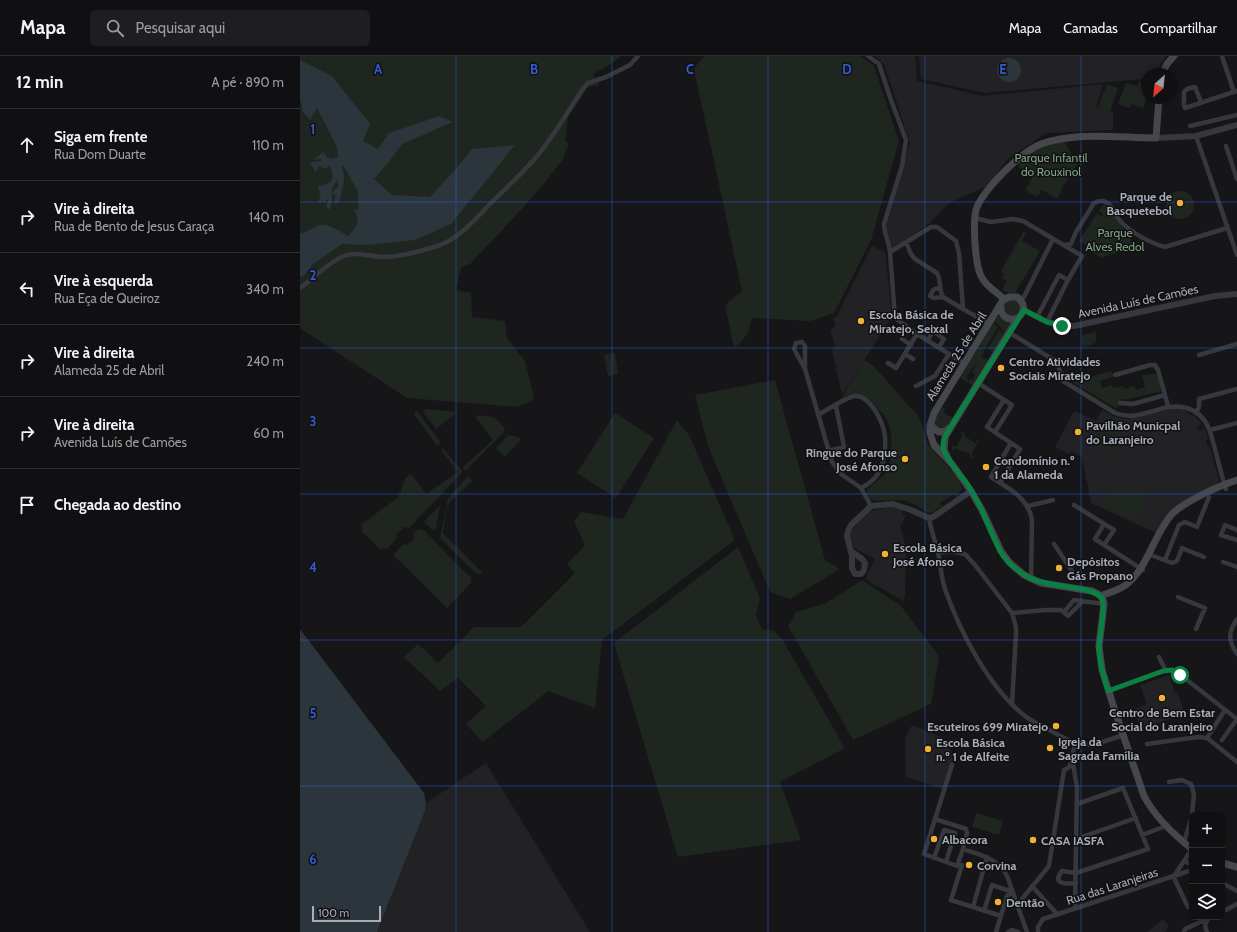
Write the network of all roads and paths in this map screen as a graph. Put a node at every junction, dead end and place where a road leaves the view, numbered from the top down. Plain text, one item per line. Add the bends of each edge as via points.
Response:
1 (638, 56) edge
2 (868, 56) edge
3 (1174, 56) edge
4 (1222, 56) edge
5 (1165, 68) edge
6 (1236, 92) edge
7 (1201, 102) junction
8 (1158, 104) edge
9 (1237, 115) edge
10 (1237, 125) edge
11 (1190, 126) dead end
12 (1196, 136) junction
13 (1156, 138) junction
14 (1226, 146) dead end
15 (1237, 178) edge
16 (975, 218) junction
17 (1227, 228) junction
18 (1053, 239) junction
19 (906, 242) junction
20 (1065, 245) junction
21 (890, 252) junction
22 (1237, 255) edge
23 (1068, 280) junction
24 (940, 287) junction
25 (300, 288) edge
26 (1237, 294) edge
27 (943, 297) junction
28 (1019, 299) junction
29 (1003, 302) junction
30 (963, 309) junction
31 (1024, 310) junction
32 (1037, 317) junction
33 (1018, 318) junction
34 (1047, 322) junction
35 (990, 324) junction
36 (1010, 333) junction
37 (917, 334) junction
38 (902, 339) dead end
39 (928, 340) junction
40 (1237, 344) edge
41 (911, 345) junction
42 (939, 347) junction
43 (905, 354) junction
44 (949, 354) junction
45 (1199, 355) dead end
46 (913, 360) dead end
47 (888, 363) dead end
48 (964, 364) junction
49 (805, 369) junction
50 (1115, 375) dead end
51 (978, 383) junction
52 (916, 386) dead end
53 (1237, 389) edge
54 (1165, 395) junction
55 (1004, 400) junction
56 (1120, 403) dead end
57 (836, 406) junction
58 (1168, 406) junction
59 (1196, 413) junction
60 (818, 414) junction
61 (931, 418) junction
62 (1237, 423) edge
63 (950, 428) junction
64 (1210, 430) junction
65 (995, 432) junction
66 (1011, 443) junction
67 (828, 451) junction
68 (949, 460) junction
69 (1237, 480) edge
70 (1000, 483) junction
71 (1237, 484) edge
72 (1225, 487) junction
73 (861, 488) junction
74 (971, 491) junction
75 (1209, 497) junction
76 (1053, 500) dead end
77 (1074, 505) dead end
78 (870, 506) junction
79 (1028, 506) junction
80 (929, 518) junction
81 (1104, 524) junction
82 (1237, 530) edge
83 (1237, 540) edge
84 (1054, 544) dead end
85 (1104, 545) junction
86 (851, 551) dead end
87 (938, 553) junction
88 (1150, 555) junction
89 (1204, 556) dead end
90 (1165, 560) junction
91 (1224, 562) dead end
92 (1237, 567) edge
93 (1142, 569) junction
94 (1072, 571) dead end
95 (1032, 579) junction
96 (1178, 597) dead end
97 (1103, 600) junction
98 (1012, 613) junction
99 (1237, 619) edge
100 (1196, 629) dead end
101 (1237, 654) edge
102 (1159, 657) dead end
103 (1166, 671) junction
104 (1108, 691) junction
105 (1012, 704) junction
106 (1225, 710) junction
107 (1237, 719) edge
108 (1123, 735) junction
109 (1206, 738) junction
110 (1222, 740) dead end
111 (1073, 742) junction
112 (1146, 744) dead end
113 (1072, 761) junction
114 (1237, 762) edge
115 (952, 765) dead end
116 (1169, 782) dead end
117 (1076, 804) junction
118 (1192, 812) edge
119 (1136, 818) junction
120 (935, 819) junction
121 (1166, 826) junction
122 (1189, 828) edge
123 (1142, 835) junction
124 (1076, 839) junction
125 (1184, 842) junction
126 (1191, 848) edge
127 (962, 849) junction
128 (1189, 854) edge
129 (987, 857) junction
130 (934, 858) junction
131 (1185, 860) junction
132 (946, 862) junction
133 (1189, 863) edge
134 (1225, 864) edge
135 (962, 865) dead end
136 (1237, 867) edge
137 (1189, 871) edge
138 (1076, 873) junction
139 (1173, 876) junction
140 (1076, 883) junction
141 (1224, 884) edge
142 (1032, 886) junction
143 (1013, 892) junction
144 (1237, 892) edge
145 (1022, 899) dead end
146 (1237, 904) edge
147 (973, 907) junction
148 (1188, 907) dead end
149 (1076, 908) junction
150 (1225, 910) edge
151 (984, 911) junction
152 (1057, 914) junction
153 (1001, 916) junction
154 (1206, 920) edge
155 (1208, 920) edge
156 (996, 932) edge
157 (1008, 932) edge
158 (1018, 932) edge
159 (1027, 932) edge
160 (1038, 932) edge
161 (1184, 932) edge
162 (1207, 932) edge

1 - 25 street via 630,65 588,83 537,156 479,216 449,241 395,256 344,256
2 - 21 street via 879,64 906,140 902,166 884,224
3 - 5 main road
4 - 6 street
6 - 7 street
7 - 7 street via 1196,87 1184,92 1185,108
8 - 13 main road
9 - 11 street
10 - 12 street
12 - 13 street
12 - 17 street
13 - 16 main road via 1080,137 1040,144 1019,157 1004,172 978,206
14 - 15 street
16 - 18 street via 991,222 1023,220
16 - 29 main road via 978,270 984,282
17 - 20 street via 1164,247 1134,231 1120,221 1107,202 1099,201 1094,203 1071,244
17 - 22 street
18 - 20 street
18 - 28 street via 1024,297
19 - 21 street
19 - 24 street via 915,259 937,273
19 - 30 street via 931,227 937,227 956,241
20 - 23 street via 1082,256
21 - 37 street via 895,318
23 - 32 street via 1059,275
23 - 34 street
24 - 27 street
24 - 27 street via 933,290 930,296
26 - 34 street, Avenida Luís de Camões via 1215,296 1074,326
27 - 30 street
28 - 29 main road via 1012,296
28 - 31 main road
29 - 33 main road, Alameda 25 de Abril via 1001,312 1012,320
29 - 35 main road, Alameda 25 de Abril
30 - 35 street
31 - 32 street, Avenida Luís de Camões
31 - 33 main road
32 - 34 street, Avenida Luís de Camões
33 - 36 main road
35 - 48 main road, Alameda 25 de Abril
36 - 51 main road
36 - 58 street via 1056,362 1063,381 1115,413 1133,417
37 - 39 street
37 - 41 street
38 - 41 street
39 - 42 street
39 - 42 street via 932,331 944,339
40 - 45 street
41 - 43 street
42 - 44 street
43 - 46 street
43 - 47 street via 896,368
44 - 48 street
44 - 52 street via 935,376
48 - 61 main road, Alameda 25 de Abril
49 - 49 street via 805,346 802,342 796,343 794,349
49 - 60 street
50 - 54 street via 1150,365 1155,366
51 - 55 street
51 - 63 main road
53 - 59 street via 1199,399
54 - 56 street via 1133,404
54 - 58 street
55 - 65 street via 987,427
55 - 65 street via 1012,405
57 - 60 street
57 - 67 street via 844,447
57 - 73 street via 854,396 862,397 883,425 885,437 882,465 878,475
58 - 59 street via 1182,407
59 - 64 street
60 - 67 street
61 - 63 main road, Alameda 25 de Abril via 936,430 942,432
61 - 68 main road, Alameda 25 de Abril via 934,445
62 - 64 street
63 - 68 main road via 943,442
64 - 72 street
65 - 66 street
66 - 70 street via 991,477
66 - 70 street via 1020,449
67 - 73 street via 841,474
68 - 74 main road
69 - 72 main road
70 - 79 street via 1020,496
71 - 72 main road
72 - 75 main road
72 - 88 main road via 1177,510 1167,521
73 - 78 street
74 - 80 street
74 - 95 main road via 1004,556 1016,569
75 - 88 main road via 1186,508 1174,518
75 - 90 street via 1197,527 1185,522 1179,525
76 - 79 street
77 - 81 street
78 - 80 street via 893,504
78 - 86 street via 848,531 846,536
79 - 95 street via 1032,520
80 - 87 street
81 - 85 street via 1095,539
81 - 85 street via 1114,530
82 - 83 street via 1225,525 1221,535
84 - 94 street
85 - 93 street
87 - 98 street via 951,551 965,554
87 - 105 street via 945,588 961,628 981,664
88 - 90 street
88 - 93 main road
89 - 90 street via 1182,548 1175,563
91 - 92 street
93 - 97 main road via 1139,579 1133,585
95 - 97 main road via 1049,585 1092,591
96 - 100 street via 1205,608
97 - 98 street via 1074,600 1064,612 1045,610
97 - 104 main road via 1100,653
98 - 105 street via 1016,634
99 - 101 street via 1229,634
102 - 103 street
103 - 104 street
103 - 106 street via 1178,673
104 - 108 main road
105 - 111 street via 1029,719
106 - 107 street
106 - 109 street
107 - 110 street
108 - 111 street via 1100,744 1084,745
108 - 121 main road via 1144,796 1150,808
109 - 112 street
109 - 114 street
111 - 113 street
113 - 117 street via 1077,787
113 - 142 street via 1064,770 1049,866
115 - 120 street
116 - 118 street via 1182,780 1191,784 1194,794
117 - 119 street via 1124,788
117 - 124 street
119 - 123 street
119 - 124 street
120 - 127 street via 966,829
120 - 130 street via 924,854
121 - 123 street
121 - 125 main road
122 - 125 street
123 - 138 street via 1148,849
124 - 138 street
125 - 126 main road
127 - 129 street
127 - 132 street via 957,866
128 - 131 street, Rua das Laranjeiras
129 - 143 street via 1002,868
129 - 147 street
130 - 132 street
130 - 132 street via 944,830 954,834
131 - 133 street
131 - 139 street, Rua das Laranjeiras
134 - 136 main road
135 - 147 street via 951,900
137 - 139 street, Rua das Laranjeiras
138 - 140 street
138 - 140 street via 1062,871 1058,878 1063,884
139 - 148 street
139 - 149 street, Rua das Laranjeiras
140 - 149 street
141 - 144 street
142 - 145 street
142 - 152 street
143 - 151 street via 992,885
143 - 153 street via 1007,896
143 - 159 street
146 - 150 street
147 - 151 street
149 - 152 street, Rua das Laranjeiras
151 - 153 street
152 - 160 street, Rua das Laranjeiras via 1042,919
153 - 156 street
154 - 161 street
155 - 162 street via 1205,926
157 - 158 street

